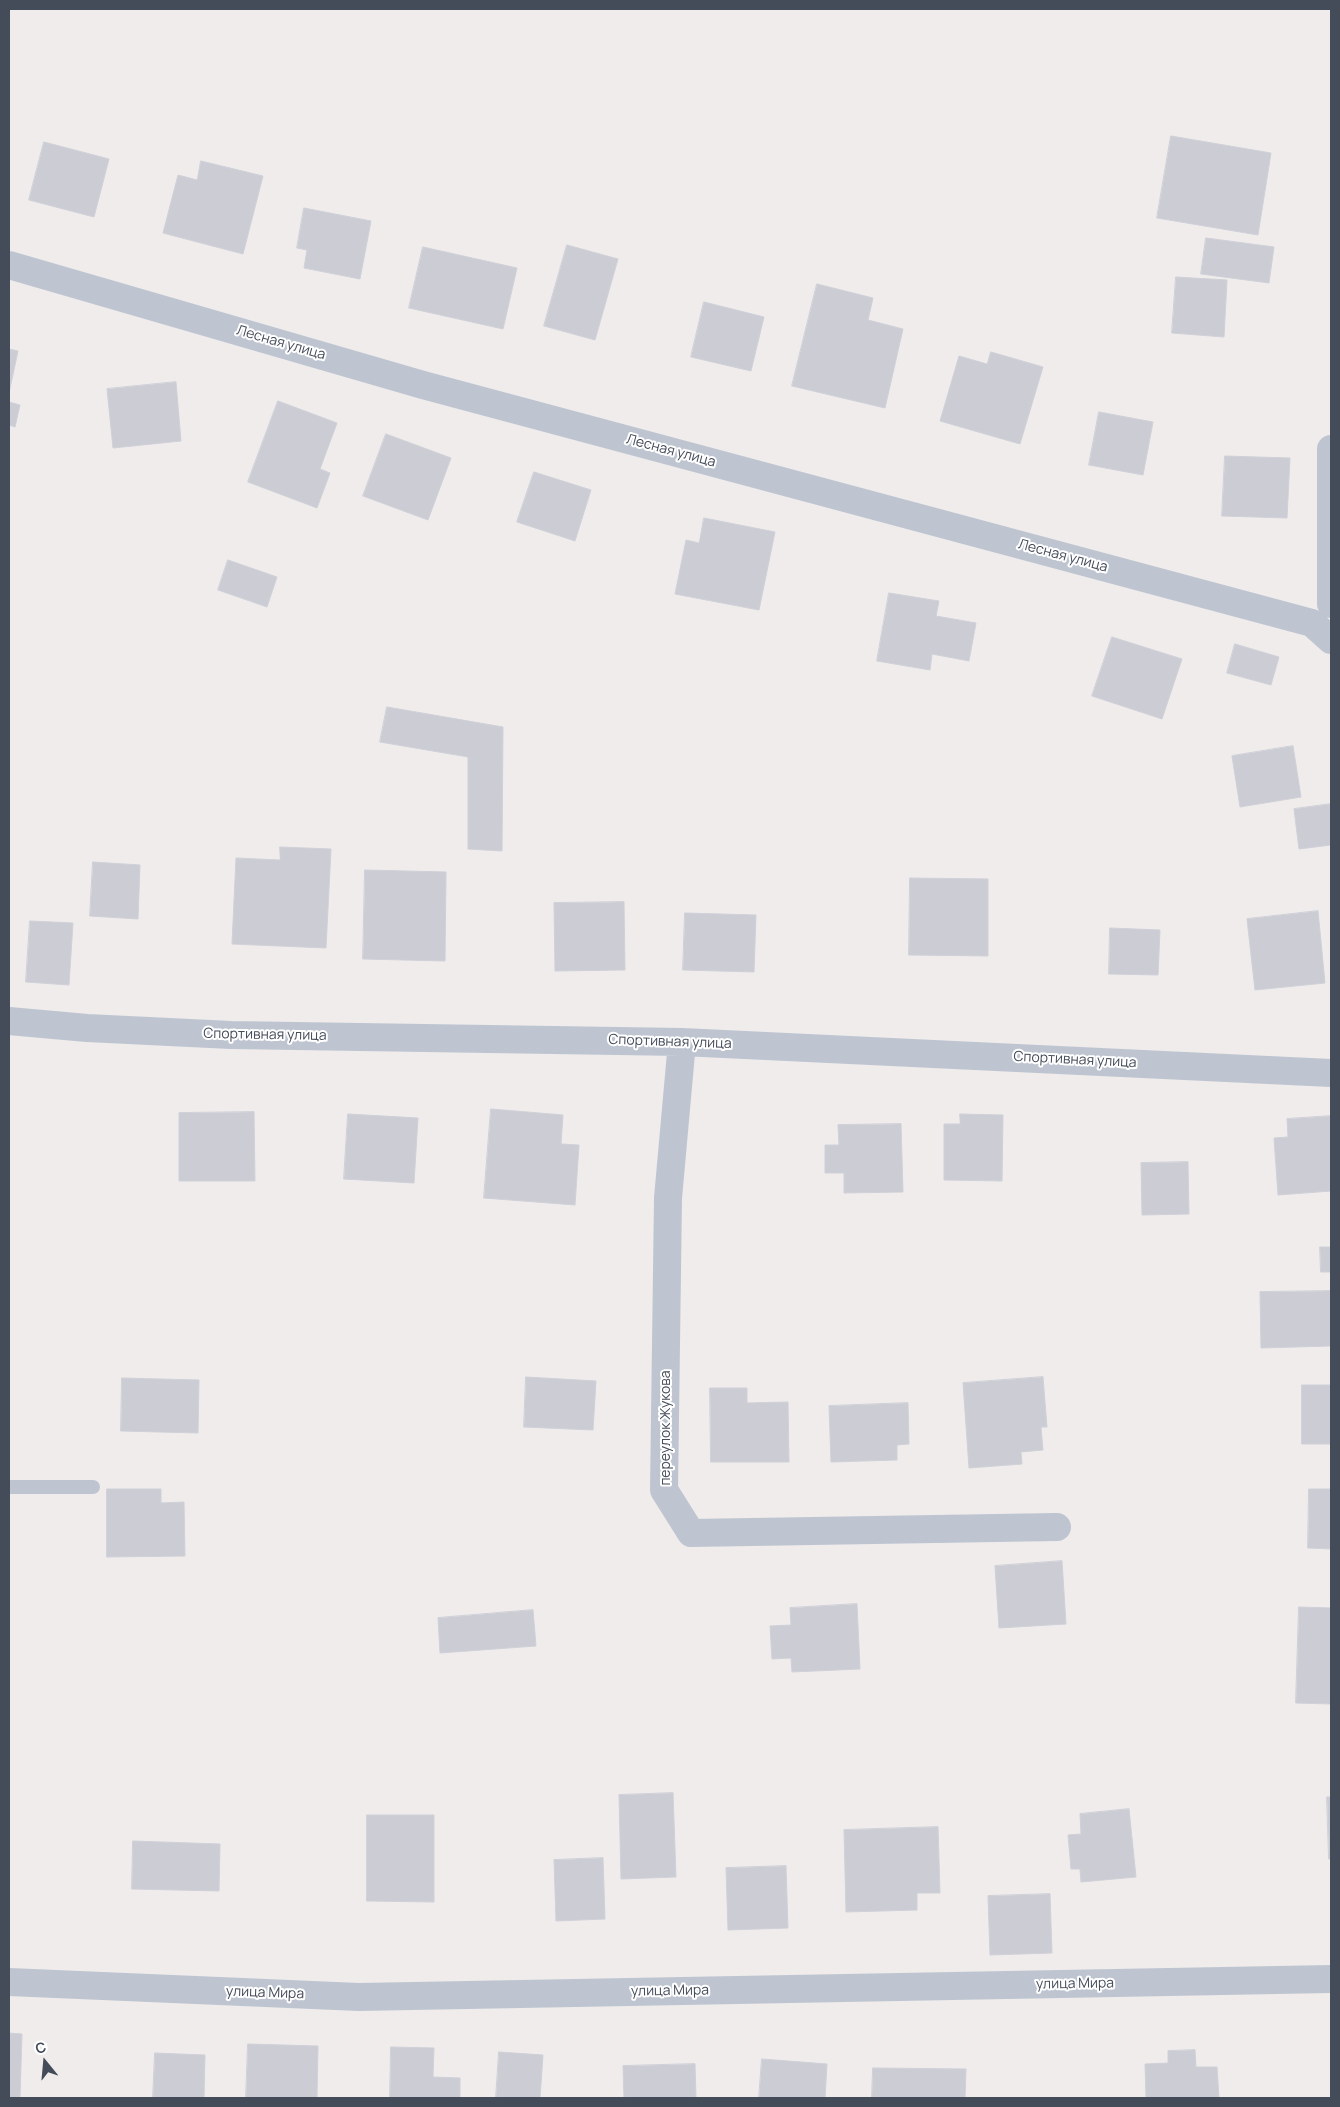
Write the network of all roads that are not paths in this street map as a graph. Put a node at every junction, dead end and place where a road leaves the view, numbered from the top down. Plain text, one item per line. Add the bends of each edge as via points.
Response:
1 (9, 265) edge
2 (1331, 450) edge
3 (1331, 604) edge
4 (1331, 640) edge
5 (9, 1021) edge
6 (682, 1042) junction
7 (1331, 1073) edge
8 (9, 1487) edge
9 (93, 1487) dead end
10 (1057, 1527) dead end
11 (1331, 1979) edge
12 (9, 1982) edge

1 - 4 street, Лесная улица via 423,384 1312,624
2 - 3 street
5 - 6 street, Спортивная улица via 231,1035
6 - 7 street, Спортивная улица
6 - 10 street, переулок Жукова via 668,1198 664,1490 691,1533
8 - 9 lane
11 - 12 street, улица Мира via 359,1997

